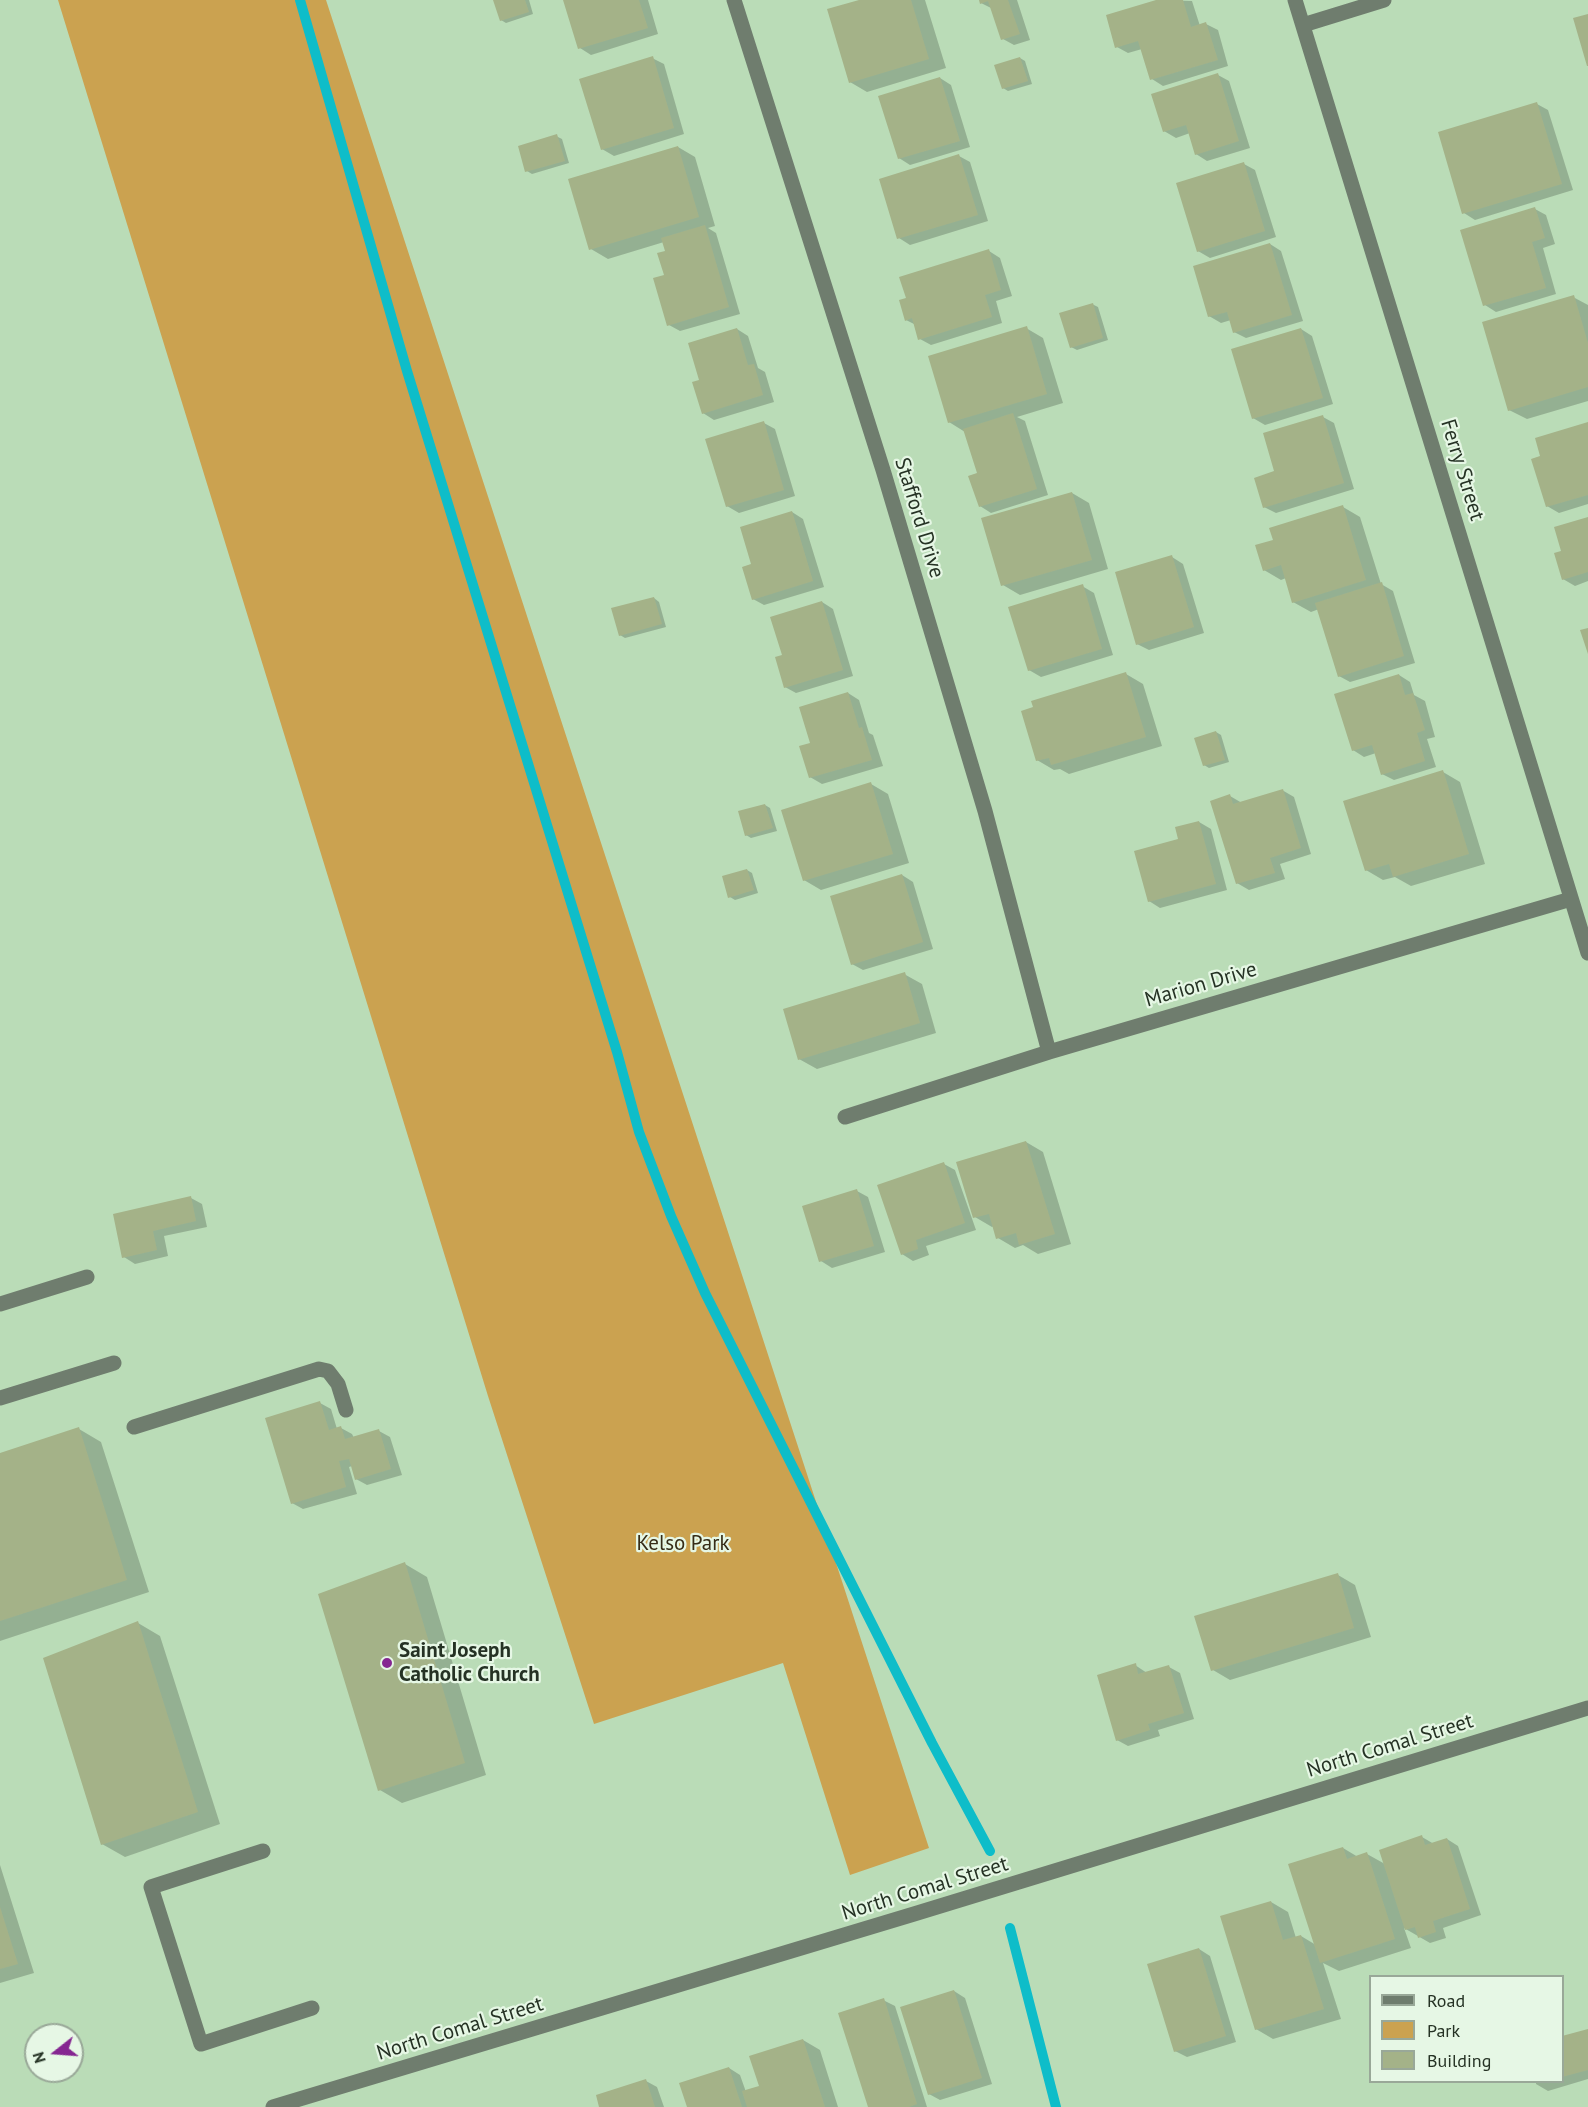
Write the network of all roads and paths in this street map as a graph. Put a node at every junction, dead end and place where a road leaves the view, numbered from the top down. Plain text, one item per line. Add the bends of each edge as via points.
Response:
1 (734, 0) edge
2 (1295, 0) edge
3 (1384, 0) edge
4 (1303, 25) junction
5 (1571, 899) junction
6 (1588, 953) edge
7 (1049, 1052) junction
8 (845, 1117) dead end
9 (87, 1277) dead end
10 (0, 1304) edge
11 (114, 1363) dead end
12 (0, 1398) edge
13 (346, 1410) dead end
14 (134, 1427) dead end
15 (1588, 1708) edge
16 (263, 1851) dead end
17 (312, 2008) dead end
18 (273, 2107) edge

1 - 7 street, Stafford Drive via 880,459 979,788
2 - 4 street, Ferry Street
3 - 4 street
4 - 5 street, Ferry Street
5 - 6 street, Ferry Street
5 - 7 street, Marion Drive
7 - 8 street, Marion Drive
9 - 10 street
11 - 12 street
13 - 14 street via 338,1384 328,1371 319,1369
15 - 18 street, North Comal Street
16 - 17 street via 151,1887 201,2044

